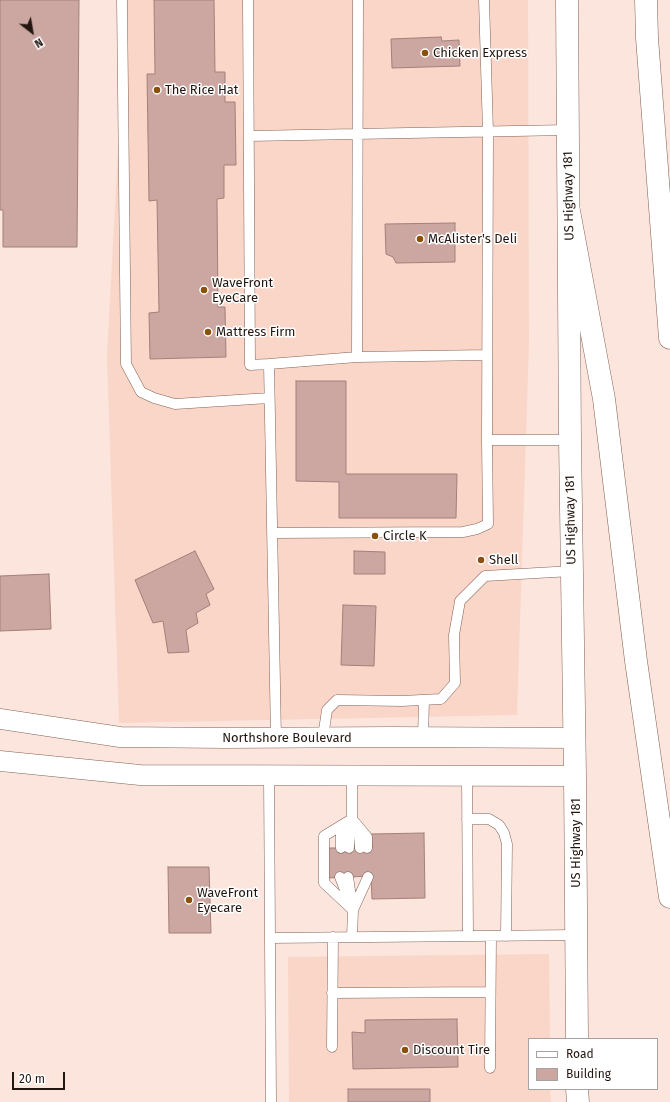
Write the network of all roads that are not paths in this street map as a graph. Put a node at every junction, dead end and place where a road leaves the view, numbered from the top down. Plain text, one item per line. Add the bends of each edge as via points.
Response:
1 (122, 0) edge
2 (248, 0) edge
3 (358, 0) edge
4 (484, 0) edge
5 (567, 0) edge
6 (646, 0) edge
7 (568, 130) junction
8 (488, 131) junction
9 (358, 134) junction
10 (249, 136) junction
11 (569, 211) junction
12 (670, 338) edge
13 (487, 355) junction
14 (357, 357) junction
15 (269, 364) junction
16 (269, 398) junction
17 (487, 440) junction
18 (570, 440) junction
19 (272, 533) junction
20 (572, 571) junction
21 (424, 700) junction
22 (0, 719) edge
23 (323, 737) junction
24 (423, 737) junction
25 (276, 738) junction
26 (574, 738) junction
27 (0, 761) edge
28 (269, 775) junction
29 (352, 775) junction
30 (467, 775) junction
31 (575, 776) junction
32 (352, 819) junction
33 (468, 819) junction
34 (345, 848) dead end
35 (363, 848) dead end
36 (344, 877) dead end
37 (364, 877) dead end
38 (670, 897) edge
39 (353, 910) junction
40 (576, 935) junction
41 (468, 936) junction
42 (491, 936) junction
43 (506, 936) junction
44 (333, 937) junction
45 (352, 937) junction
46 (270, 938) junction
47 (490, 992) junction
48 (332, 993) junction
49 (577, 1038) edge
50 (332, 1047) dead end
51 (490, 1068) dead end
52 (578, 1090) edge
53 (271, 1102) edge
54 (578, 1102) edge

1 - 16 lane via 126,364 141,392 176,404
2 - 10 lane
3 - 9 lane
4 - 8 lane
5 - 7 main road, US Highway 181
6 - 12 main road
7 - 8 lane
7 - 11 main road, US Highway 181
8 - 9 lane
8 - 13 lane
9 - 10 lane
9 - 14 lane
10 - 15 lane via 250,365
11 - 18 main road, US Highway 181
11 - 38 main road via 604,398 636,661
13 - 14 lane
13 - 17 lane
14 - 15 lane
15 - 16 lane
16 - 19 lane
17 - 18 lane
17 - 19 lane via 488,524 477,529 464,532
18 - 20 main road, US Highway 181
19 - 25 lane
20 - 21 lane via 485,576 460,602 454,635 455,683 441,699
20 - 26 main road, US Highway 181
21 - 23 lane via 338,700 327,710
21 - 24 lane
22 - 25 street, Northshore Boulevard via 120,737
23 - 24 street, Northshore Boulevard
23 - 25 street, Northshore Boulevard
24 - 26 street, Northshore Boulevard
26 - 31 main road, US Highway 181
27 - 28 street via 140,775
28 - 29 street
28 - 46 lane
29 - 30 street
29 - 32 lane
30 - 31 street
30 - 33 lane
31 - 40 main road, US Highway 181
32 - 34 lane via 341,832
32 - 35 lane
32 - 39 lane via 324,836 324,883
33 - 41 lane
33 - 43 lane via 488,819 499,825 504,833 507,844
36 - 39 lane
37 - 39 lane
39 - 45 lane
40 - 43 lane
40 - 49 main road, US Highway 181
41 - 42 lane
41 - 45 lane
42 - 43 lane
42 - 47 lane
44 - 45 lane
44 - 46 lane
44 - 48 lane
46 - 53 lane
47 - 48 lane
47 - 51 lane
48 - 50 lane
52 - 54 main road

